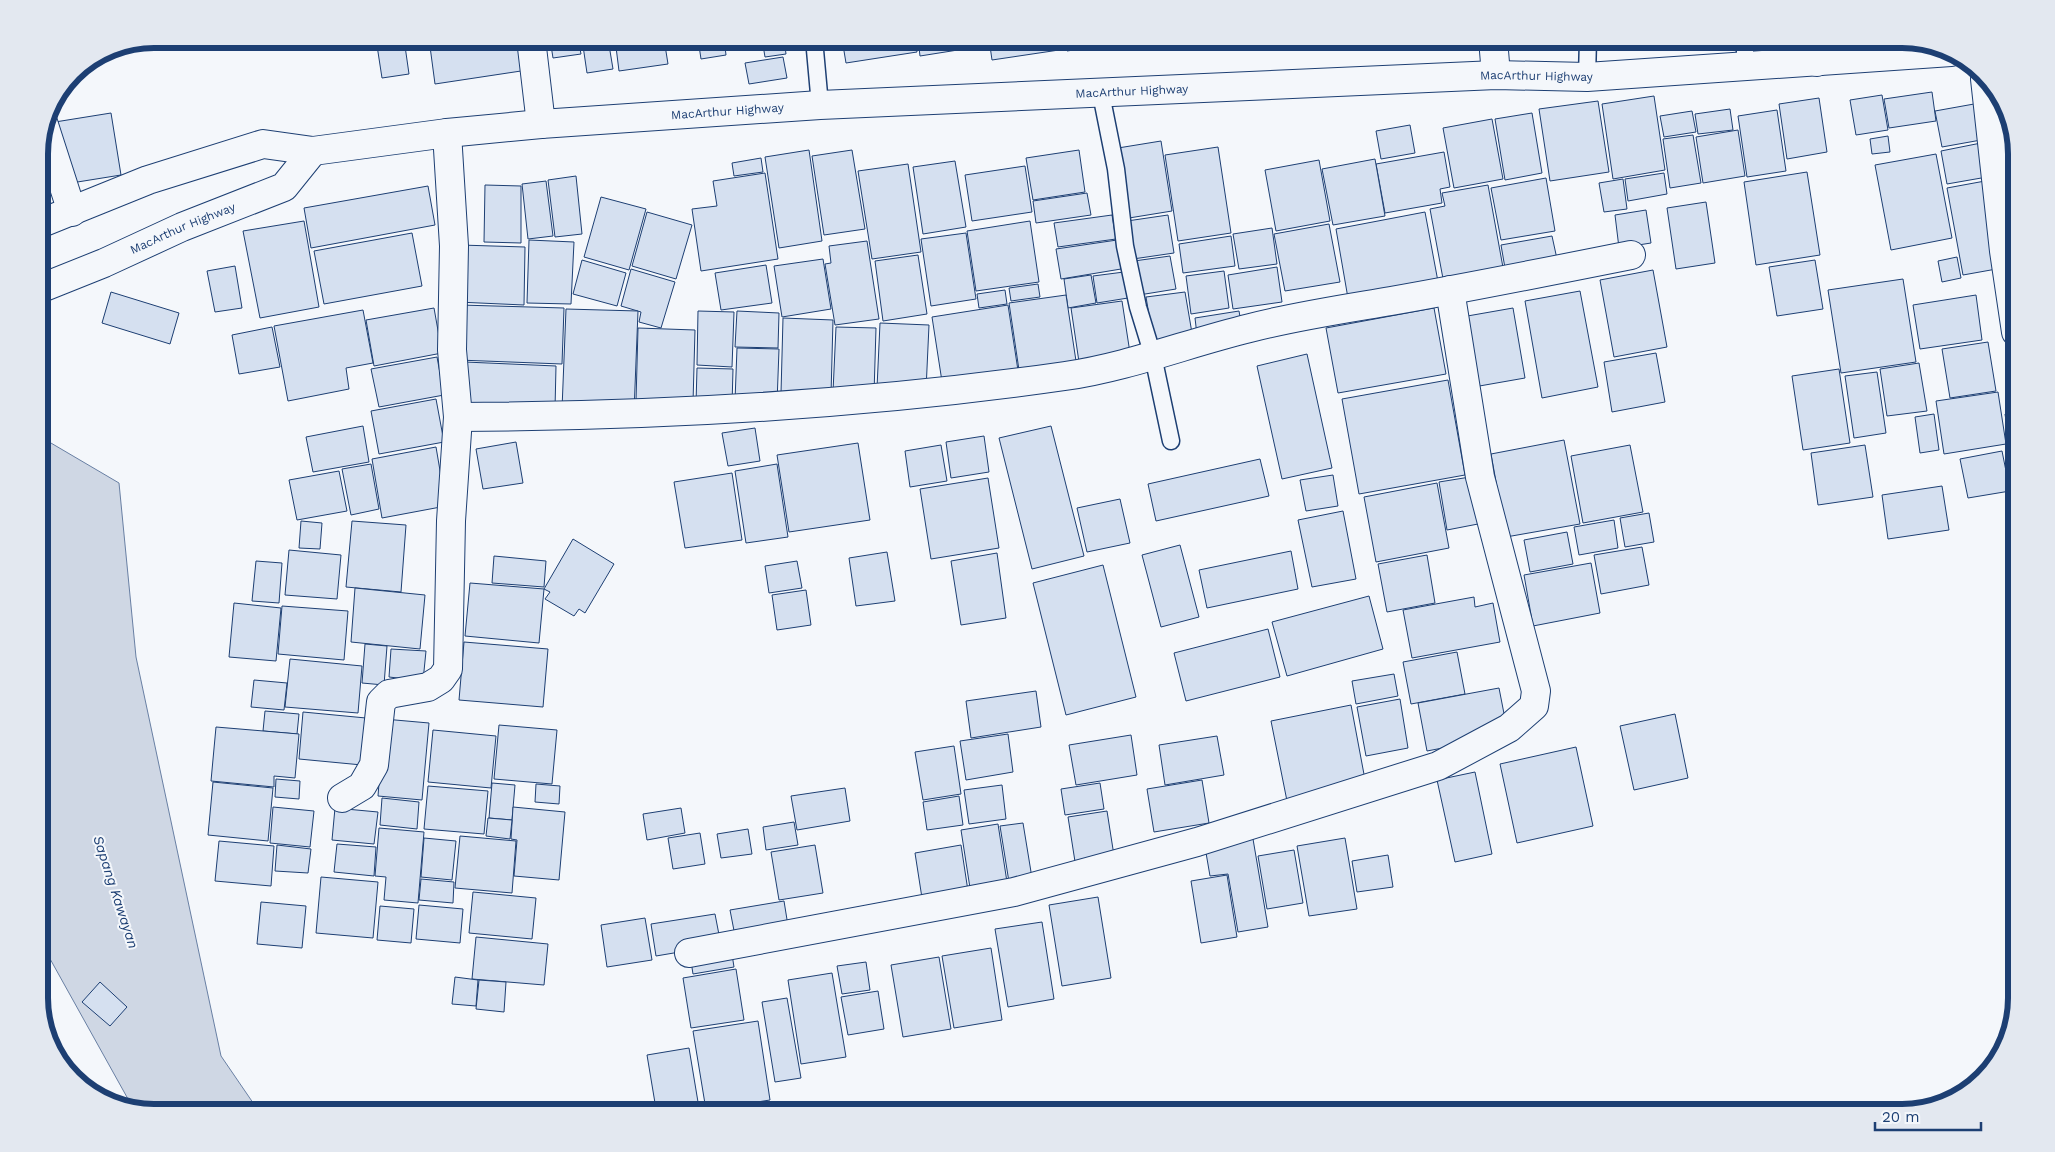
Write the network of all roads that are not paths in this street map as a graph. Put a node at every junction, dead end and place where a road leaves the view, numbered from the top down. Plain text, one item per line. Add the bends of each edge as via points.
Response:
1 (532, 48) edge
2 (815, 48) edge
3 (1494, 48) edge
4 (1588, 48) edge
5 (1745, 48) edge
6 (1817, 50) edge
7 (1931, 52) edge
8 (1745, 66) junction
9 (1496, 75) junction
10 (1588, 77) junction
11 (1986, 90) edge
12 (1101, 94) junction
13 (820, 105) junction
14 (540, 124) junction
15 (447, 133) junction
16 (48, 138) edge
17 (313, 151) junction
18 (72, 212) junction
19 (48, 221) edge
20 (1631, 255) dead end
21 (2007, 272) edge
22 (48, 285) edge
23 (1450, 290) junction
24 (1153, 356) junction
25 (458, 417) junction
26 (1171, 441) dead end
27 (342, 798) dead end
28 (688, 953) dead end

1 - 14 main road
2 - 13 lane
3 - 9 main road
4 - 10 lane
5 - 8 lane
6 - 7 main road, MacArthur Highway
6 - 8 main road, MacArthur Highway
8 - 10 main road, MacArthur Highway
9 - 10 main road, MacArthur Highway
9 - 12 main road, MacArthur Highway
11 - 21 main road
12 - 13 main road, MacArthur Highway
12 - 24 lane via 1116,169 1125,246
13 - 14 main road, MacArthur Highway
14 - 15 main road, MacArthur Highway
15 - 17 main road, MacArthur Highway
15 - 25 main road via 454,246 452,350
16 - 18 main road
17 - 18 main road, MacArthur Highway via 263,144 148,180
17 - 22 main road, MacArthur Highway via 284,187
18 - 19 main road, MacArthur Highway
20 - 23 main road
23 - 24 main road via 1250,328
23 - 28 main road via 1480,477 1536,691 1534,706 1509,728 1438,766 1197,842 1014,892
24 - 25 main road via 1068,375 881,398 658,413
24 - 26 lane
25 - 27 main road via 451,520 448,669 441,680 428,687 389,694 381,702 374,765 362,786

